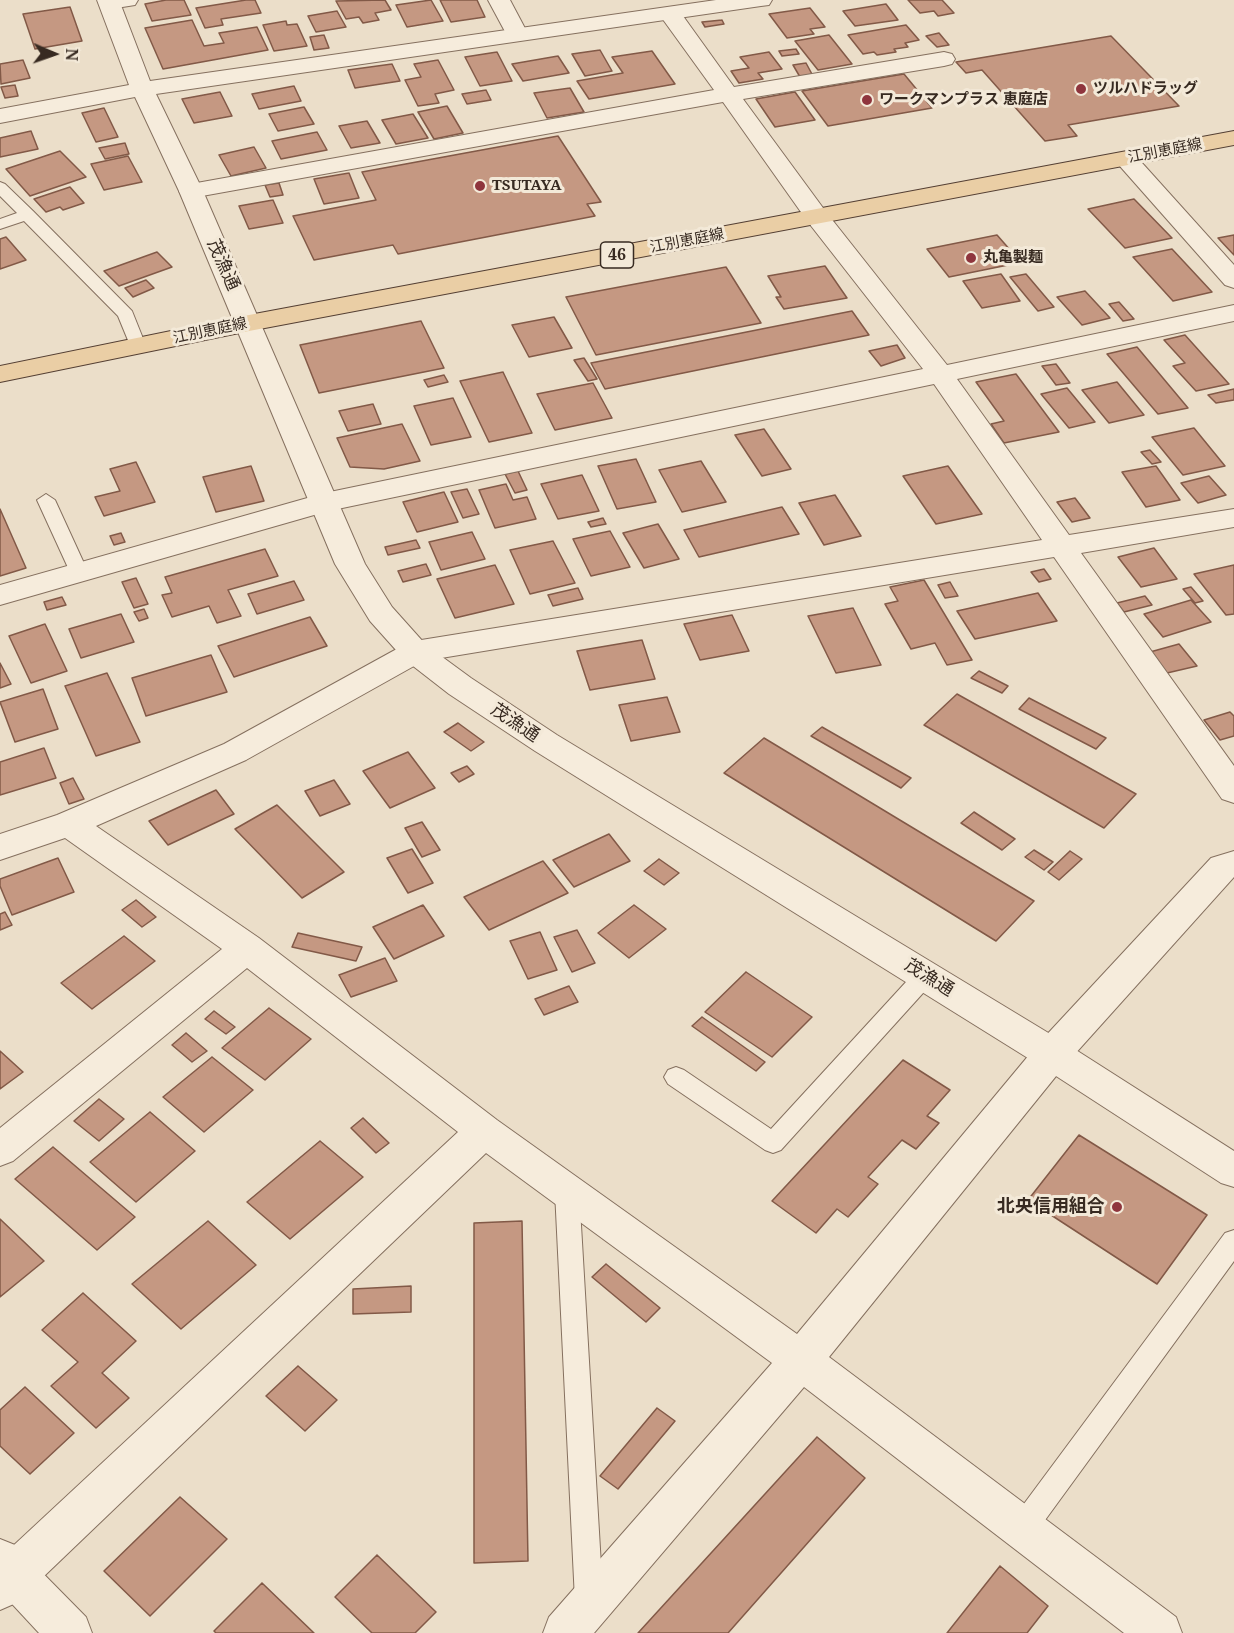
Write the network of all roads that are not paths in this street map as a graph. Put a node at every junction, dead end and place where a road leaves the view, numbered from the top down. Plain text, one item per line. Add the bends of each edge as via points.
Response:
1 (499, 0) edge
2 (760, 0) edge
3 (115, 1) edge
4 (704, 4) edge
5 (670, 14) junction
6 (517, 34) junction
7 (944, 59) dead end
8 (142, 89) junction
9 (726, 95) junction
10 (0, 116) edge
11 (1234, 138) edge
12 (1126, 159) junction
13 (0, 187) edge
14 (191, 192) junction
15 (28, 214) junction
16 (817, 218) junction
17 (0, 224) edge
18 (1234, 280) edge
19 (1234, 313) edge
20 (249, 323) junction
21 (138, 346) junction
22 (0, 374) edge
23 (941, 375) junction
24 (46, 500) dead end
25 (325, 502) junction
26 (1234, 518) edge
27 (1060, 546) junction
28 (79, 572) junction
29 (0, 595) edge
30 (415, 652) junction
31 (1234, 791) edge
32 (69, 824) junction
33 (1, 844) edge
34 (1234, 864) edge
35 (247, 948) junction
36 (925, 976) junction
37 (1052, 1054) junction
38 (676, 1077) dead end
39 (484, 1131) junction
40 (0, 1150) edge
41 (1234, 1171) edge
42 (567, 1191) junction
43 (1234, 1241) edge
44 (801, 1360) junction
45 (1022, 1529) junction
46 (5, 1574) edge
47 (577, 1619) edge
48 (70, 1633) edge
49 (1160, 1633) edge

1 - 6 street
2 - 4 street
3 - 8 street, 茂漁通
4 - 5 street
5 - 6 street
5 - 9 street
6 - 8 street
7 - 9 street
8 - 10 street
8 - 14 street, 茂漁通
9 - 14 street
9 - 16 street
11 - 12 main road, 江別恵庭線 / 46
12 - 16 main road, 江別恵庭線 / 46
12 - 18 street
13 - 15 lane
14 - 20 street, 茂漁通
15 - 17 lane
15 - 21 lane via 126,314
16 - 20 main road, 江別恵庭線 / 46
16 - 23 street
19 - 23 street
20 - 21 main road, 江別恵庭線 / 46
20 - 25 street, 茂漁通
21 - 22 main road, 江別恵庭線 / 46
23 - 25 street
23 - 27 street
24 - 28 lane
25 - 28 street
25 - 30 street, 茂漁通 via 350,564 381,614
26 - 27 street
27 - 30 street
27 - 31 street
28 - 29 street
30 - 32 street via 235,752
30 - 36 street, 茂漁通 via 546,743
32 - 33 street
32 - 35 street
34 - 37 street via 1223,867
35 - 39 street
35 - 40 street
36 - 37 street, 茂漁通
36 - 38 lane via 773,1143
37 - 41 street, 茂漁通
37 - 44 street
39 - 42 street
39 - 46 street
42 - 44 street
42 - 47 lane
43 - 45 lane
44 - 45 street
44 - 47 street
45 - 49 street
46 - 48 street

